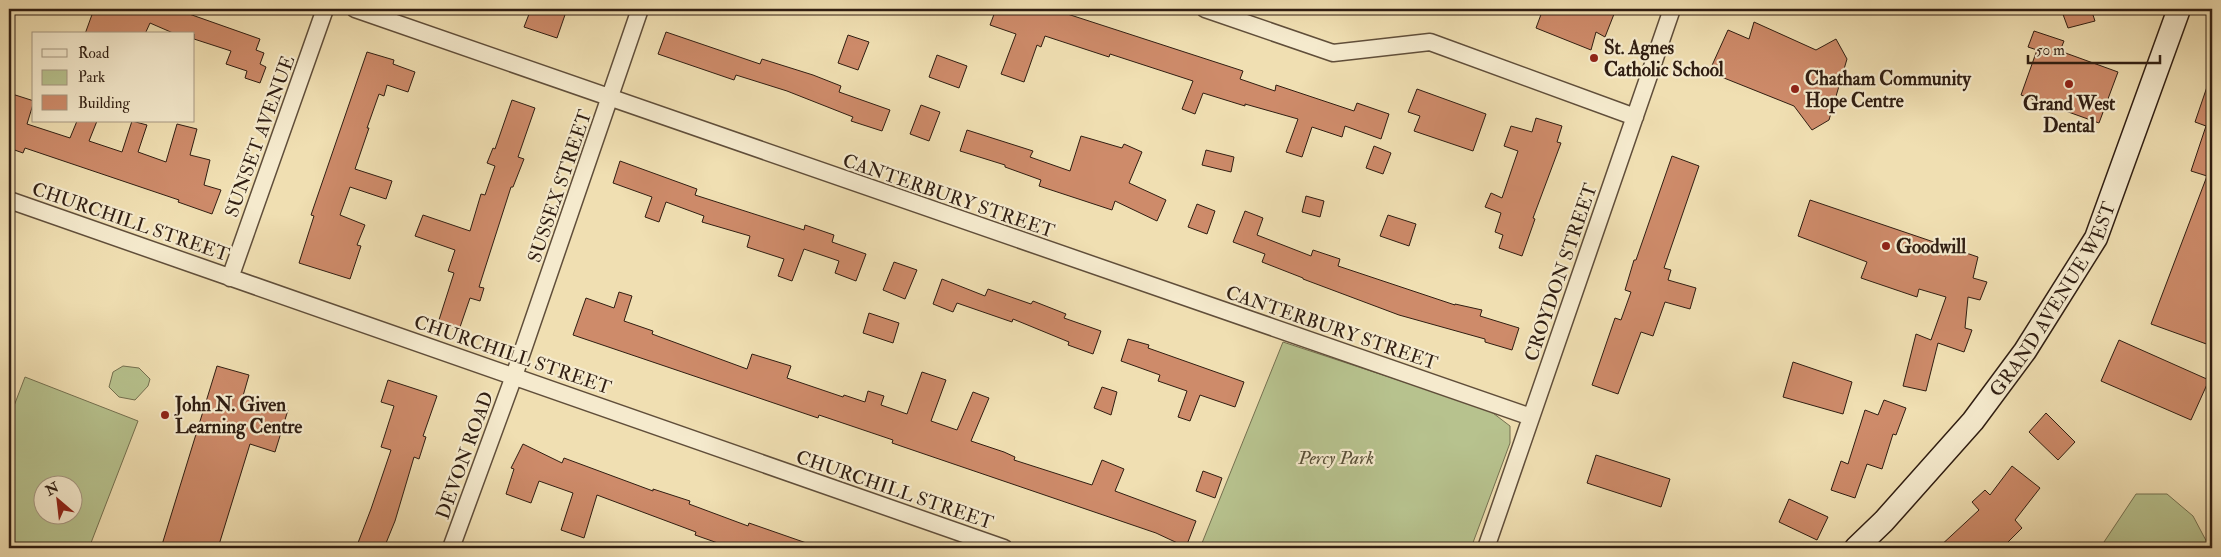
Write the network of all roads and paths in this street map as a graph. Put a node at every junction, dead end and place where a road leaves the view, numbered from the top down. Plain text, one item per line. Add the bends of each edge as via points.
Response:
1 (325, 9) edge
2 (355, 9) edge
3 (640, 9) edge
4 (1205, 9) edge
5 (1672, 9) edge
6 (2179, 9) edge
7 (610, 99) junction
8 (1635, 117) junction
9 (9, 200) edge
10 (230, 278) junction
11 (514, 376) junction
12 (1531, 417) junction
13 (451, 548) edge
14 (1004, 548) edge
15 (1486, 548) edge
16 (1856, 548) edge

1 - 10 street, SUNSET AVENUE
2 - 7 street, CANTERBURY STREET
3 - 7 street, SUSSEX STREET
4 - 8 street via 1333,52 1430,42
5 - 8 street, CROYDON STREET
6 - 16 main road, GRAND AVENUE WEST via 2096,238 2025,351 1974,421
7 - 11 street, SUSSEX STREET
7 - 12 street, CANTERBURY STREET
8 - 12 street, CROYDON STREET
9 - 10 street, CHURCHILL STREET
10 - 11 street, CHURCHILL STREET
11 - 13 street, DEVON ROAD
11 - 14 street, CHURCHILL STREET
12 - 15 street, CROYDON STREET

